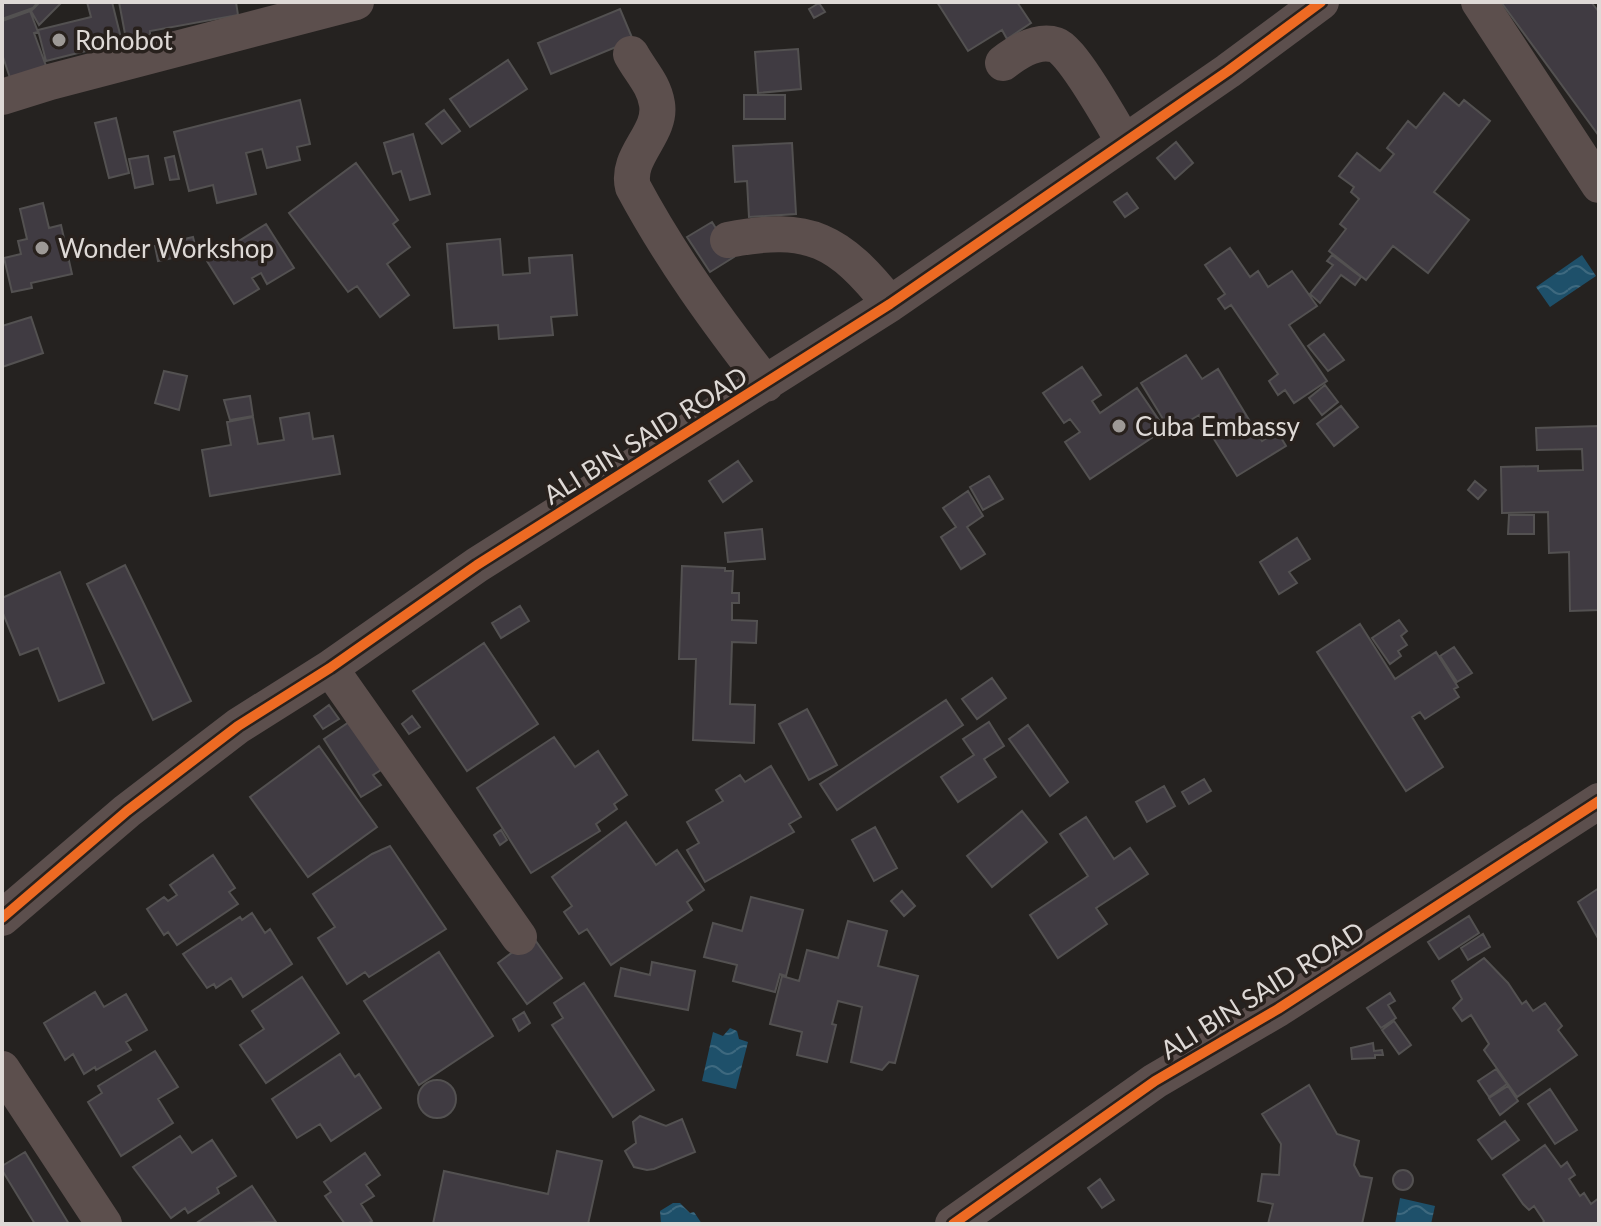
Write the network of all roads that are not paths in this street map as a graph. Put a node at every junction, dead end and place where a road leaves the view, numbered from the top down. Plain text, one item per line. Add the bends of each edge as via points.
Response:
1 (356, 2) edge
2 (1321, 2) edge
3 (1479, 2) edge
4 (631, 54) dead end
5 (1003, 63) dead end
6 (2, 97) edge
7 (1124, 142) junction
8 (1599, 185) edge
9 (728, 240) dead end
10 (890, 304) junction
11 (766, 384) junction
12 (330, 668) junction
13 (1599, 801) edge
14 (2, 918) edge
15 (519, 937) dead end
16 (2, 1069) edge
17 (104, 1224) edge
18 (953, 1224) edge

1 - 6 street
2 - 7 street, ALI BIN SAID ROAD
3 - 8 street
4 - 11 street via 644,71 657,107 634,162 633,187 717,322
5 - 7 street via 1031,46 1060,45
7 - 10 street, ALI BIN SAID ROAD
9 - 10 street via 805,235 846,256
10 - 11 street, ALI BIN SAID ROAD
11 - 12 street, ALI BIN SAID ROAD via 477,565
12 - 14 street, ALI BIN SAID ROAD via 238,726 127,811
12 - 15 street
13 - 18 street, ALI BIN SAID ROAD via 1278,1009 1155,1081
16 - 17 street

